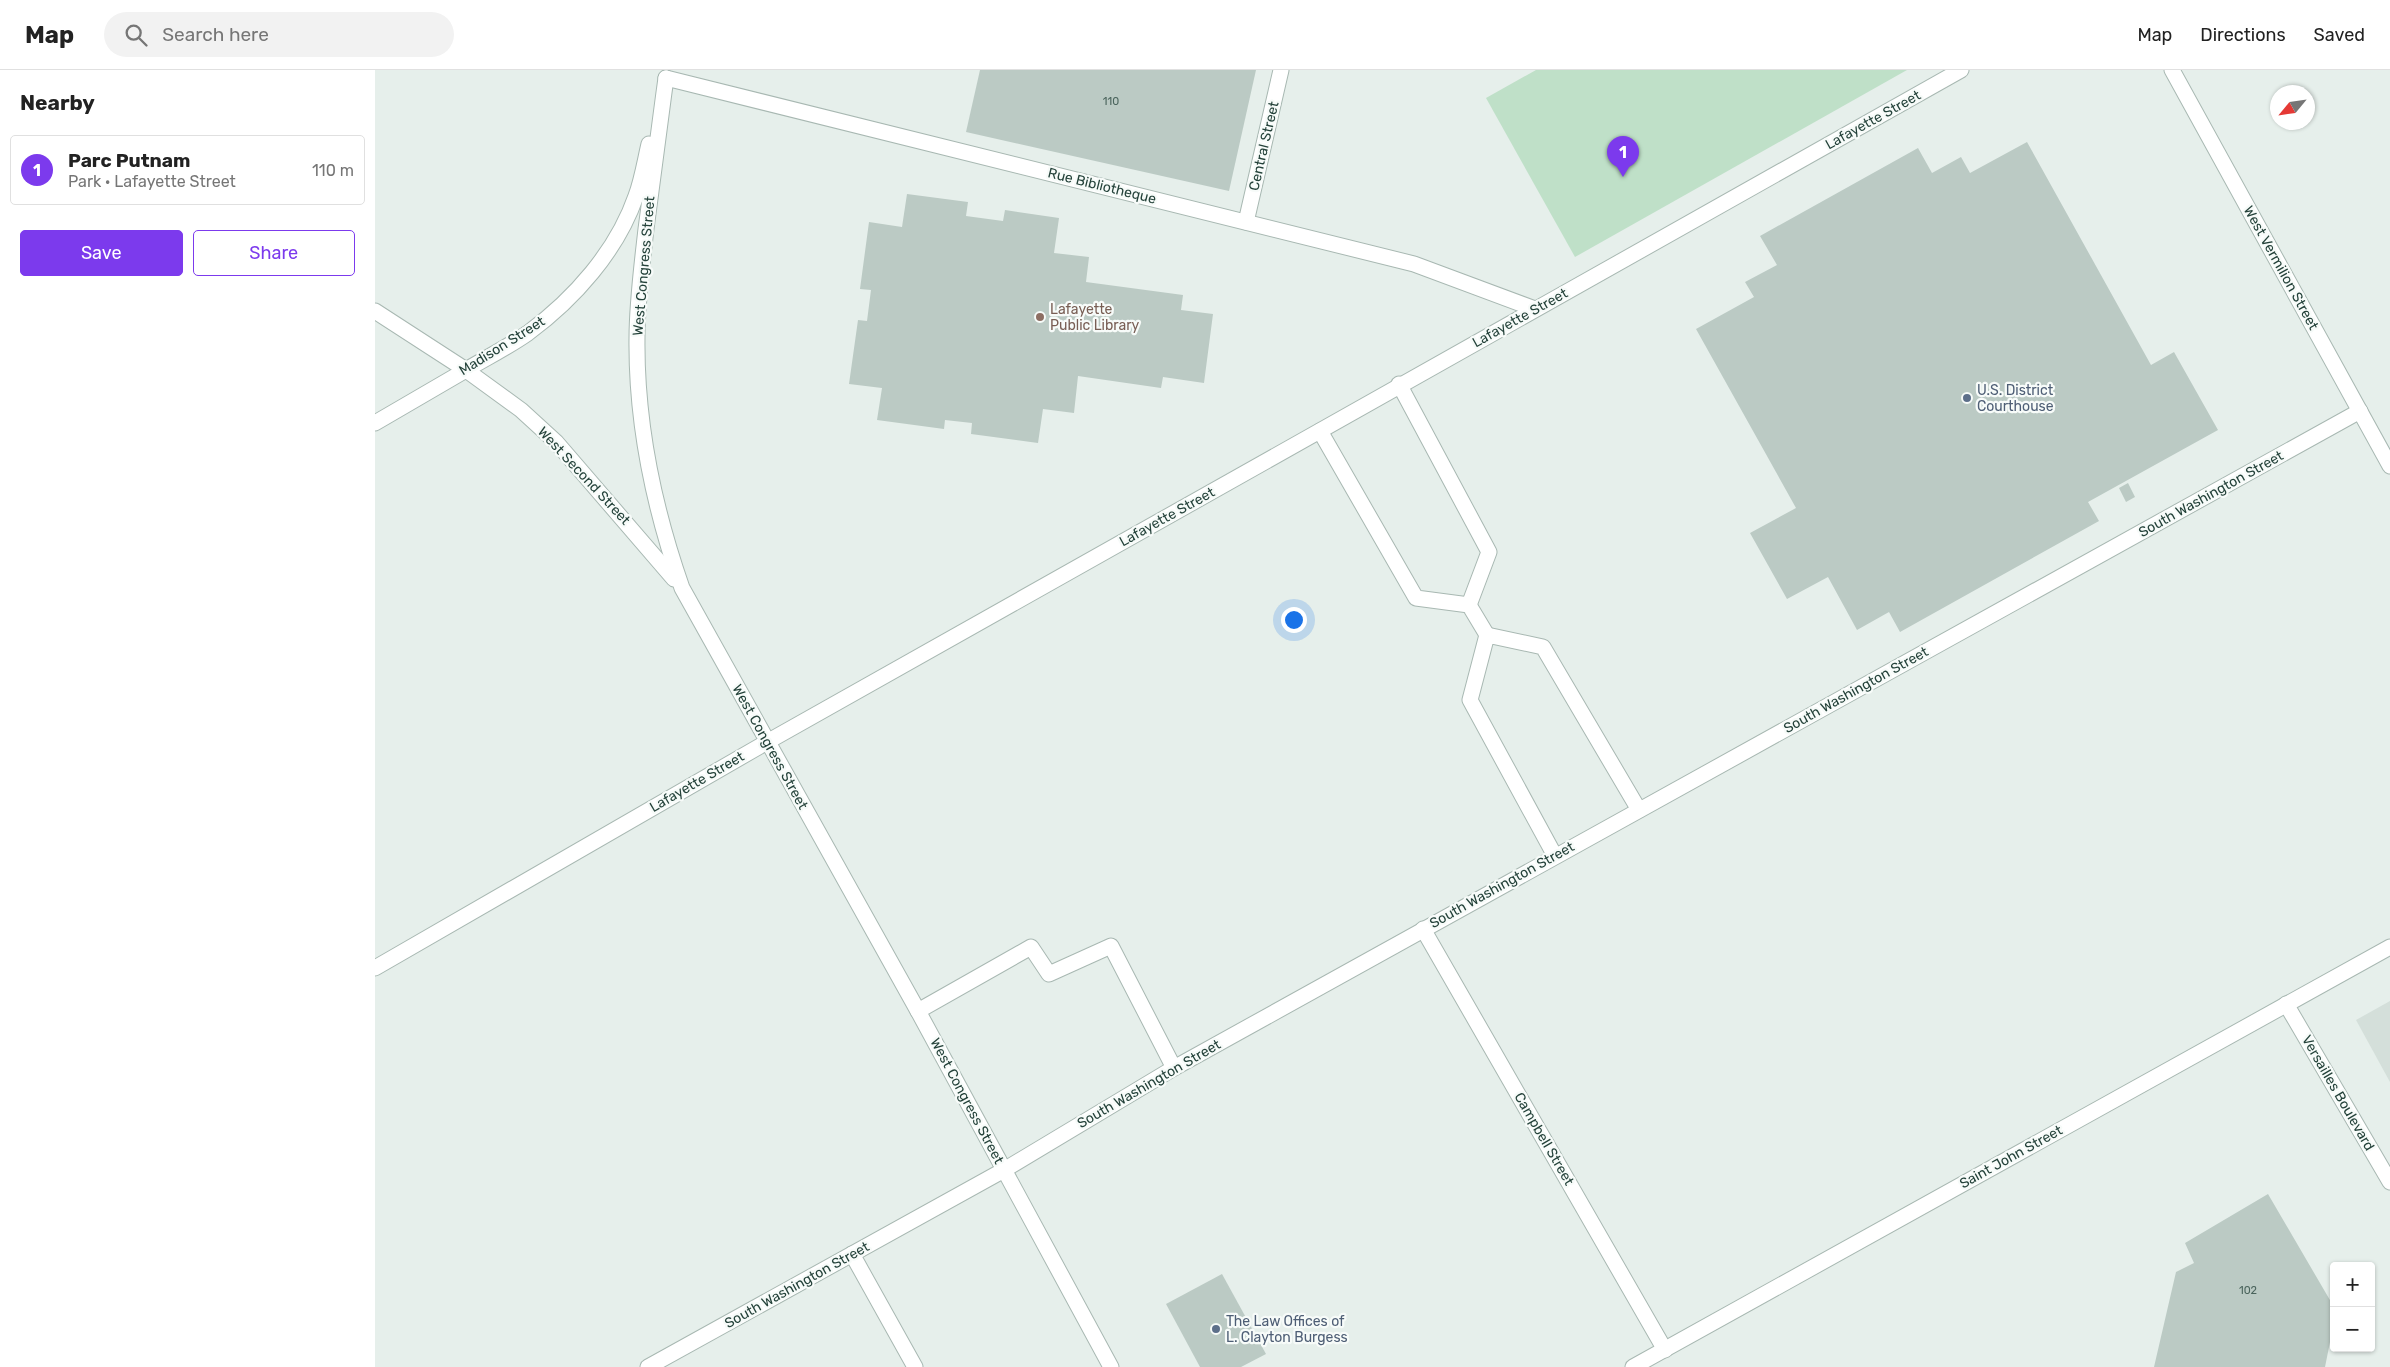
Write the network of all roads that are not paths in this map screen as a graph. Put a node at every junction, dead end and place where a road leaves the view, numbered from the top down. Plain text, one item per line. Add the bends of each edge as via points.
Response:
1 (1281, 70) edge
2 (1961, 70) edge
3 (2172, 70) edge
4 (666, 74) edge
5 (1246, 222) junction
6 (1535, 309) junction
7 (375, 312) edge
8 (465, 370) junction
9 (1399, 384) junction
10 (2360, 411) junction
11 (375, 422) edge
12 (1320, 431) junction
13 (2390, 466) edge
14 (682, 588) junction
15 (1469, 606) junction
16 (1487, 635) junction
17 (767, 742) junction
18 (1639, 810) junction
19 (1555, 856) junction
20 (1423, 929) junction
21 (2390, 948) edge
22 (375, 968) edge
23 (2286, 1004) junction
24 (918, 1011) junction
25 (1174, 1068) junction
26 (1004, 1170) junction
27 (2390, 1182) edge
28 (852, 1254) junction
29 (1665, 1350) junction
30 (648, 1367) edge
31 (915, 1367) edge
32 (1111, 1367) edge
33 (1633, 1367) edge

1 - 5 street, Central Street
2 - 6 street, Lafayette Street
3 - 10 street, West Vermilion Street
4 - 5 street, Rue Bibliotheque
4 - 8 street, Madison Street via 636,196 615,239 586,280 553,314 527,334
4 - 14 street, West Congress Street via 639,288 639,407 653,494
5 - 6 street, Rue Bibliotheque via 1414,264
6 - 9 street, Lafayette Street
7 - 8 street, West Second Street
8 - 11 street, Madison Street
8 - 14 street, West Second Street via 521,410 555,442
9 - 12 street, Lafayette Street
9 - 15 street via 1489,552
10 - 13 street, West Vermilion Street
10 - 18 street, South Washington Street
12 - 15 street via 1416,598
12 - 17 street, Lafayette Street
14 - 17 street, West Congress Street
15 - 16 street
16 - 18 street via 1543,646
16 - 19 street via 1470,700
17 - 22 street, Lafayette Street
17 - 24 street, West Congress Street
18 - 19 street, South Washington Street
19 - 20 street, South Washington Street
20 - 25 street, South Washington Street
20 - 29 street, Campbell Street
21 - 23 street, Saint John Street
23 - 27 street, Versailles Boulevard
23 - 29 street, Saint John Street
24 - 25 street via 1031,947 1049,974 1111,946
24 - 26 street, West Congress Street
25 - 26 street, South Washington Street
26 - 28 street, South Washington Street
26 - 32 street, West Congress Street
28 - 30 street, South Washington Street
28 - 31 street
29 - 33 street, Saint John Street

